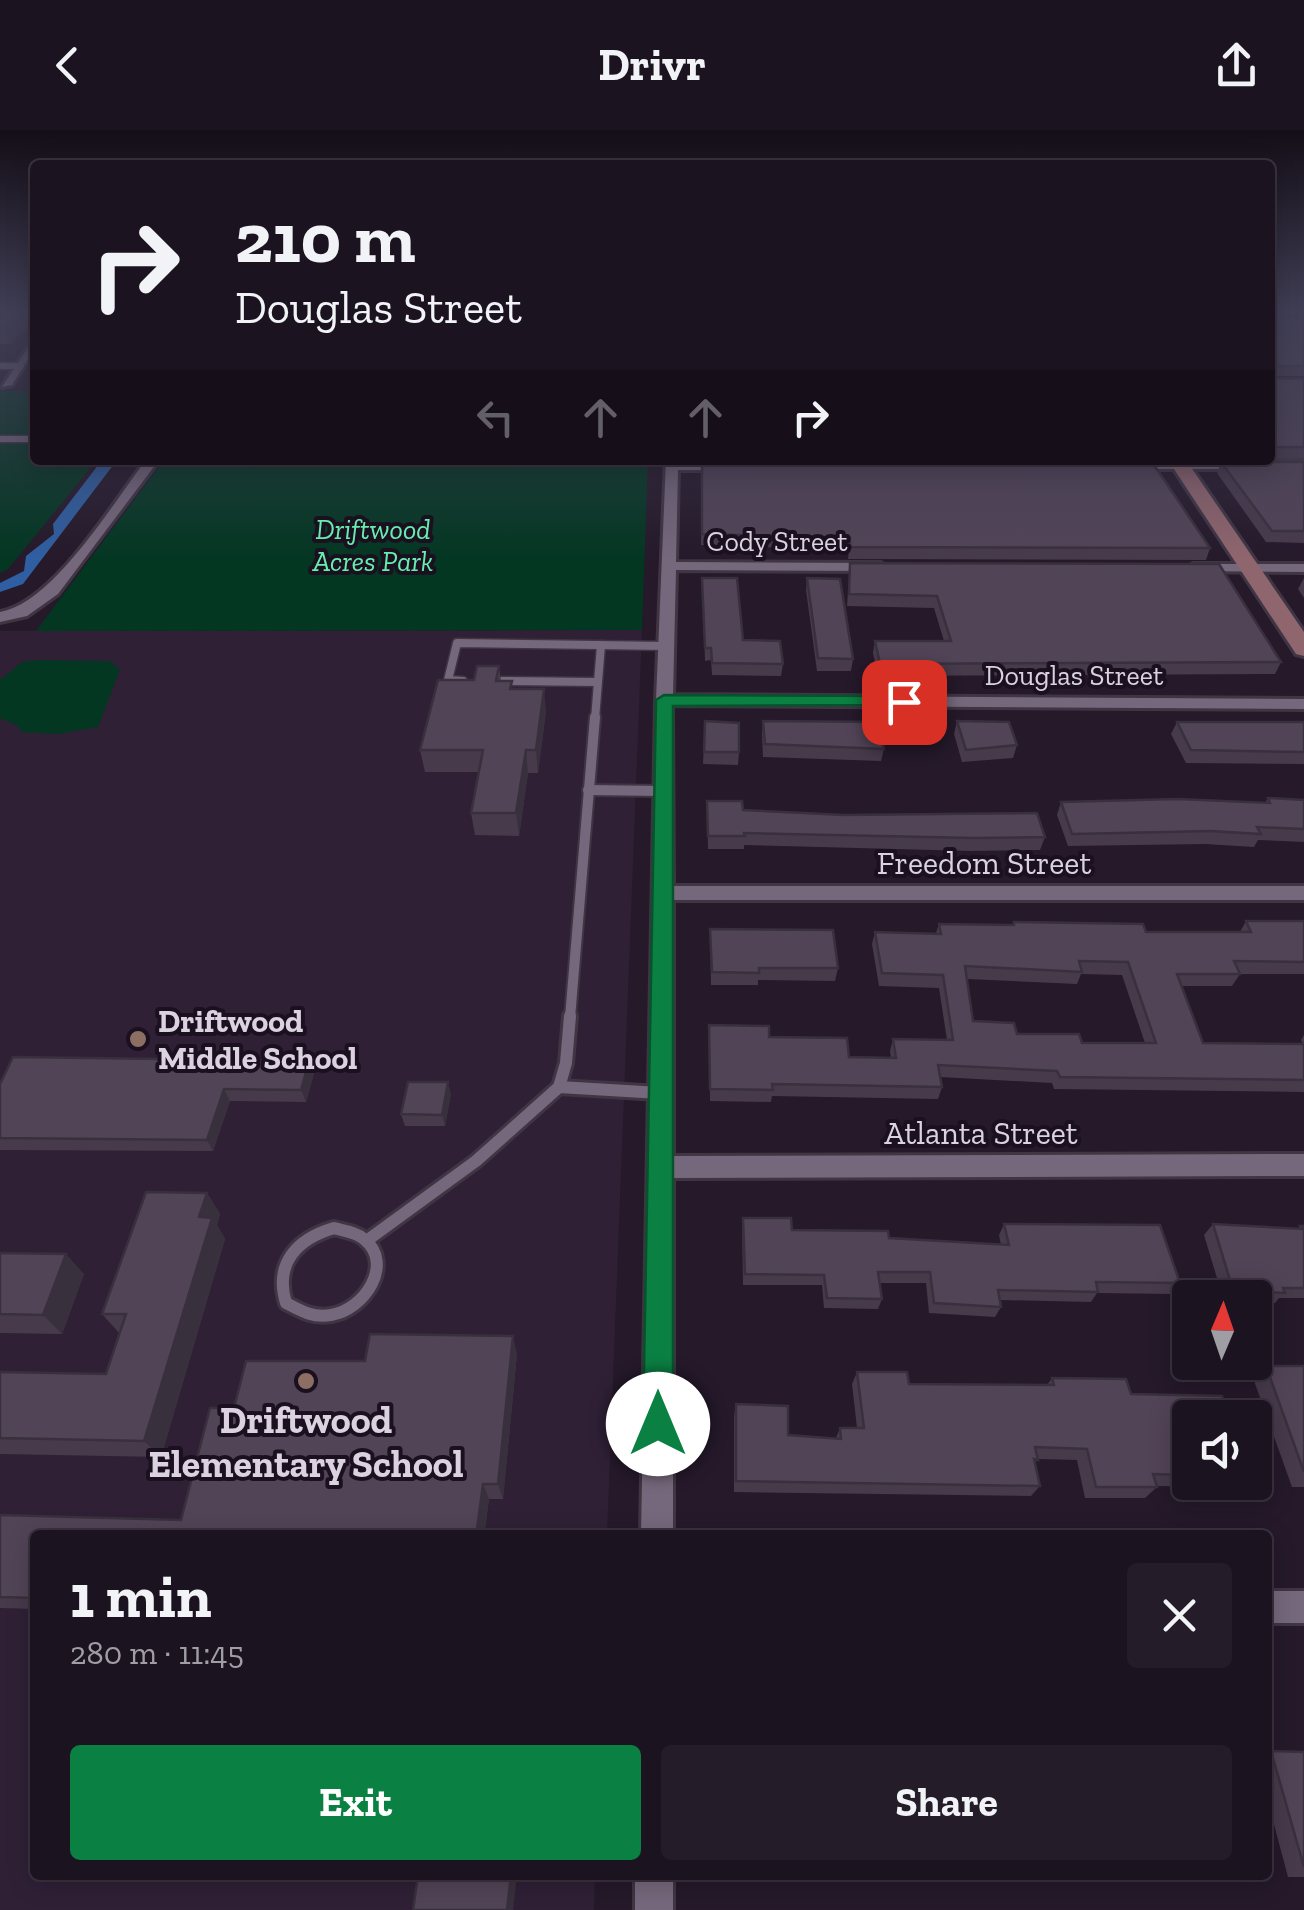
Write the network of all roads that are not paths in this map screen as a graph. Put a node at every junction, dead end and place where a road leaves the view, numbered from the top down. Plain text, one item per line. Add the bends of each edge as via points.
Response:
1 (0, 438) edge
2 (30, 439) edge
3 (150, 465) edge
4 (672, 465) edge
5 (724, 465) edge
6 (1128, 465) edge
7 (1180, 465) edge
8 (1275, 465) edge
9 (1304, 465) edge
10 (750, 466) edge
11 (1103, 466) edge
12 (671, 566) junction
13 (890, 567) edge
14 (1170, 568) edge
15 (1250, 568) junction
16 (1304, 568) edge
17 (0, 617) edge
18 (602, 645) junction
19 (667, 646) junction
20 (1304, 649) edge
21 (466, 681) edge
22 (485, 681) edge
23 (597, 682) junction
24 (664, 700) junction
25 (1304, 704) edge
26 (588, 790) junction
27 (664, 790) junction
28 (663, 893) junction
29 (1304, 894) edge
30 (559, 1087) junction
31 (660, 1093) junction
32 (1304, 1165) edge
33 (659, 1167) junction
34 (369, 1239) junction
35 (657, 1530) edge
36 (1272, 1607) edge
37 (1304, 1607) edge
38 (654, 1880) edge
39 (654, 1910) edge

1 - 2 lane
3 - 17 street via 53,591 22,613
4 - 12 street
5 - 10 street
6 - 11 street
7 - 15 street
8 - 9 street
12 - 13 street, Cody Street
12 - 19 street
14 - 15 street
15 - 16 street
15 - 20 street
18 - 19 lane
18 - 21 lane via 457,643 448,680
18 - 23 lane
19 - 24 street
22 - 23 lane
23 - 26 lane
24 - 25 street, Douglas Street
24 - 27 street
26 - 27 lane
26 - 30 lane
27 - 28 street
28 - 29 street, Freedom Street
28 - 31 street
30 - 31 lane
30 - 34 lane via 476,1162
31 - 33 street
32 - 33 street, Atlanta Street
33 - 35 street
34 - 34 lane via 334,1228 304,1239 280,1276 286,1303 325,1317 354,1306 378,1270
36 - 37 street
38 - 39 street

